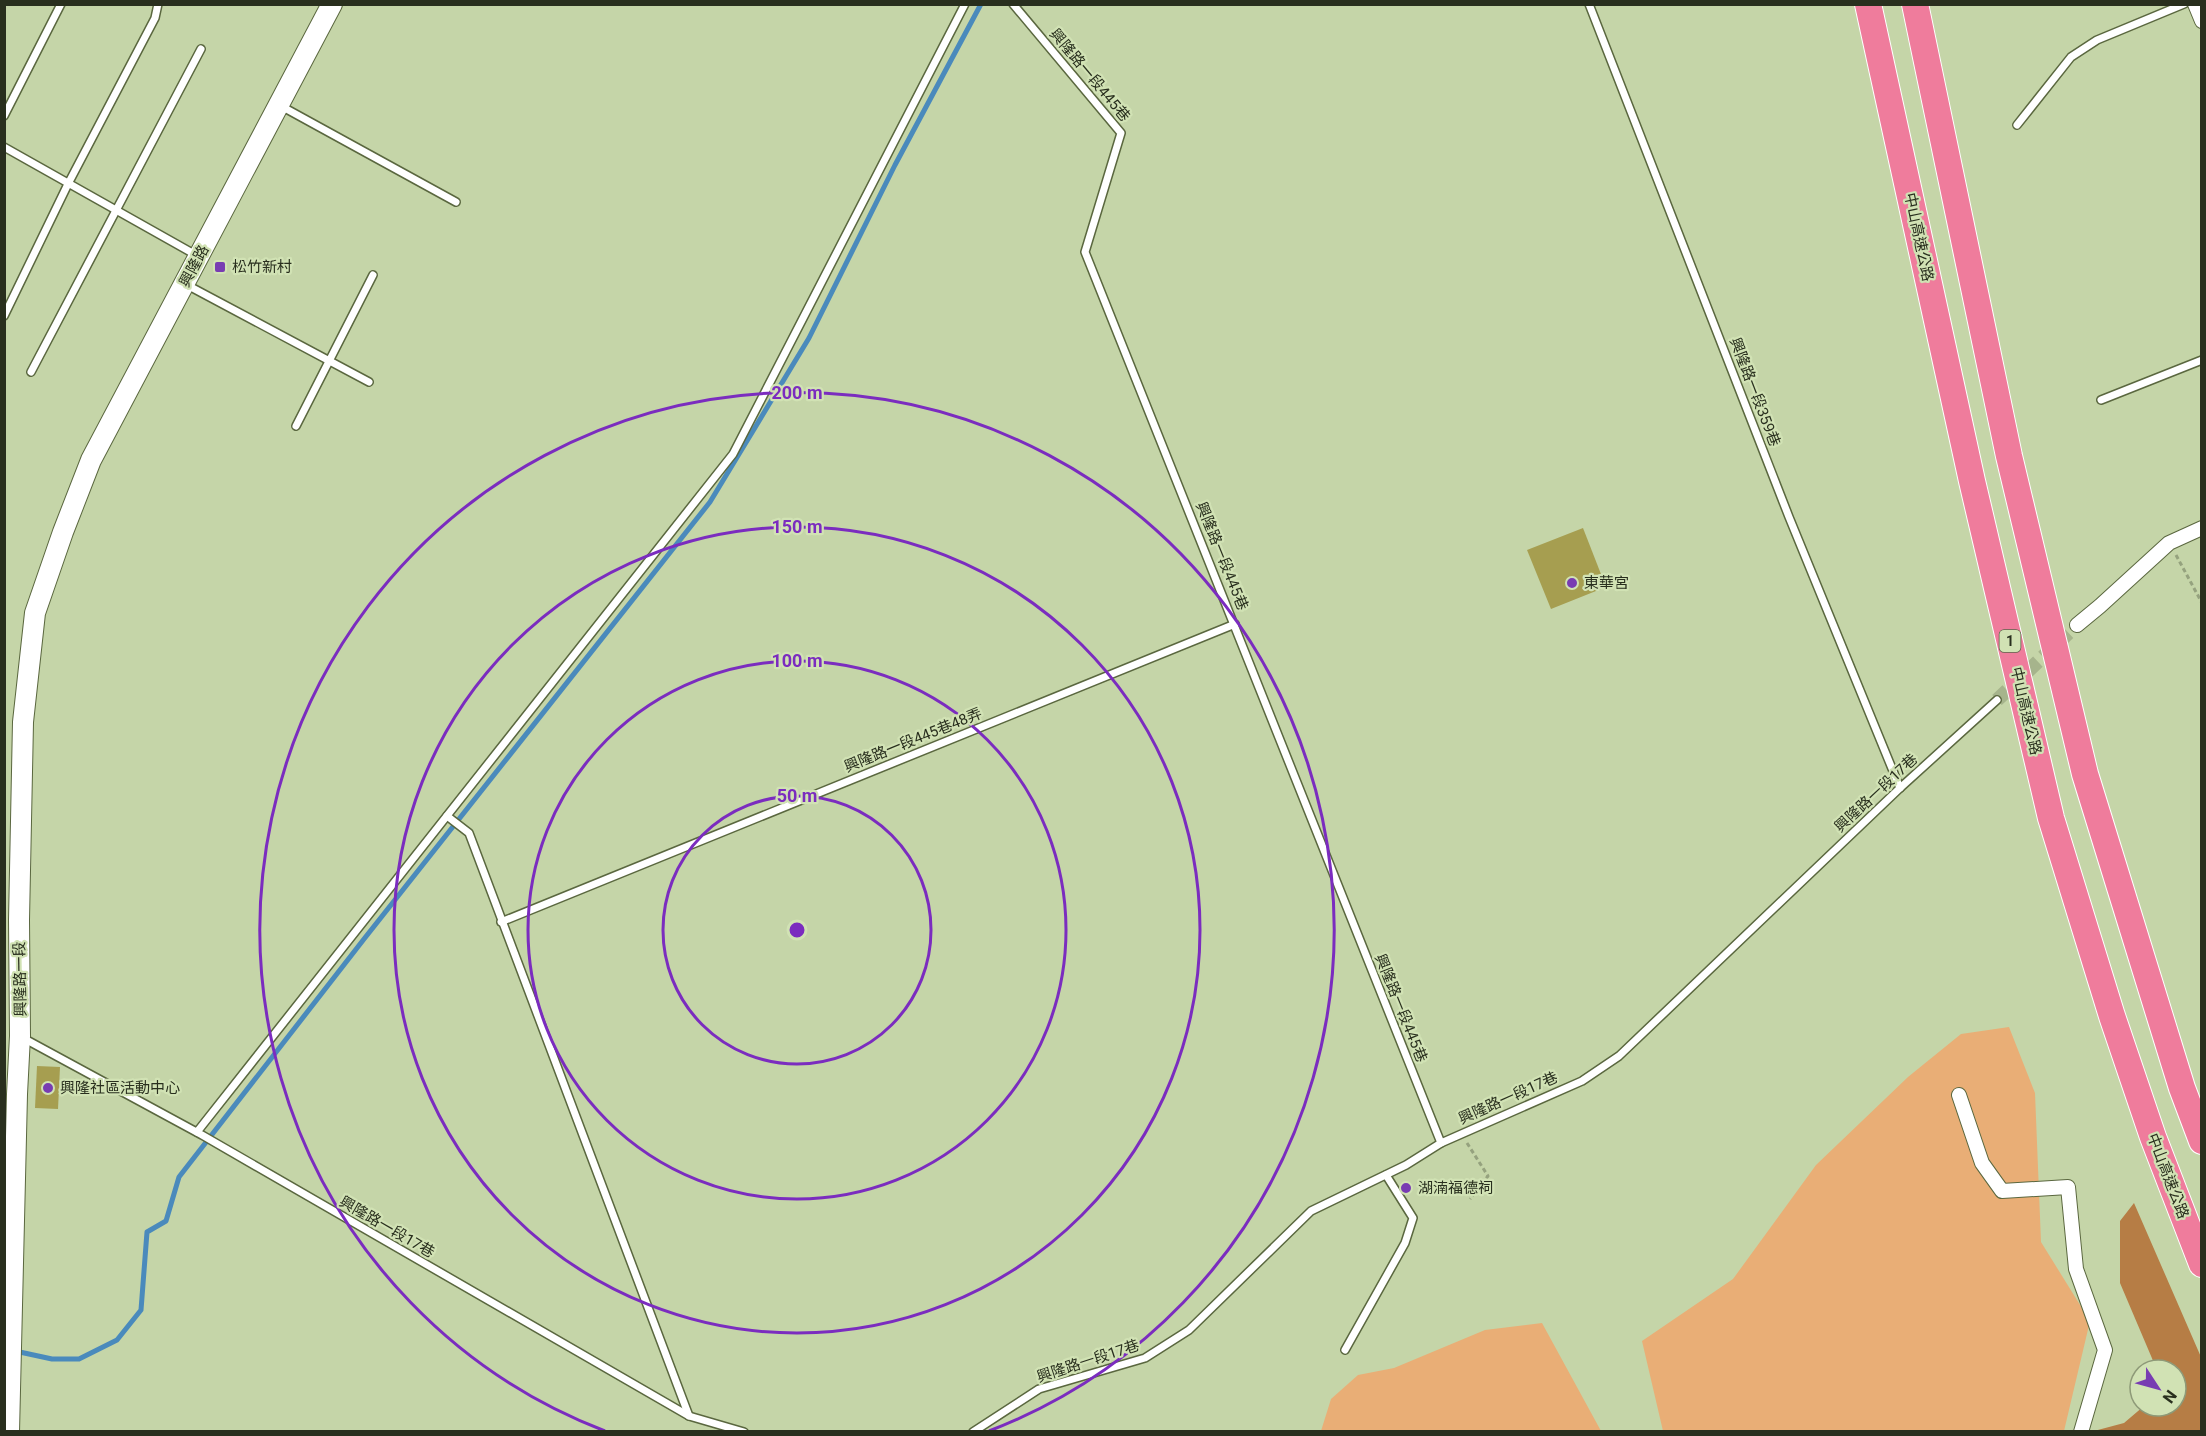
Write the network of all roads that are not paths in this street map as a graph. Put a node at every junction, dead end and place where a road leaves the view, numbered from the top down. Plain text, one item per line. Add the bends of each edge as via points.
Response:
1 (61, 4) edge
2 (158, 4) edge
3 (332, 4) edge
4 (965, 4) edge
5 (1013, 4) edge
6 (1589, 4) edge
7 (1868, 4) edge
8 (1916, 4) edge
9 (2184, 4) edge
10 (2195, 4) edge
11 (2202, 21) edge
12 (201, 50) dead end
13 (279, 105) junction
14 (4, 116) edge
15 (2017, 125) dead end
16 (4, 147) edge
17 (68, 183) junction
18 (456, 202) dead end
19 (116, 210) junction
20 (198, 257) junction
21 (373, 275) dead end
22 (184, 284) junction
23 (4, 316) edge
24 (2202, 360) edge
25 (331, 361) junction
26 (31, 372) dead end
27 (369, 382) dead end
28 (2102, 400) dead end
29 (296, 426) dead end
30 (2202, 528) edge
31 (63, 532) joint
32 (1235, 624) junction
33 (2077, 624) tunnel mouth
34 (1996, 700) tunnel mouth
35 (1900, 788) junction
36 (448, 818) junction
37 (501, 922) junction
38 (20, 1036) junction
39 (1959, 1095) dead end
40 (199, 1134) junction
41 (2202, 1141) edge
42 (1440, 1143) junction
43 (1386, 1175) junction
44 (2202, 1264) edge
45 (1346, 1350) dead end
46 (689, 1416) junction
47 (9, 1431) edge
48 (744, 1431) edge
49 (973, 1431) edge
50 (2082, 1431) edge

1 - 14 lane
2 - 17 lane via 155,18
3 - 13 street, 興隆路
4 - 36 lane via 733,454
5 - 32 lane, 興隆路一段445巷 via 1121,133 1085,252
6 - 35 lane, 興隆路一段359巷 via 1789,517
7 - 44 highway, 中山高速公路 / 1 via 1972,481 2051,818 2112,1016
8 - 41 highway via 2009,456 2085,774
9 - 15 lane via 2097,40 2071,57
10 - 11 street
12 - 19 lane
13 - 18 lane
13 - 20 street, 興隆路
16 - 17 lane
17 - 19 lane
17 - 23 lane
19 - 20 lane
19 - 26 lane
20 - 22 street, 興隆路
21 - 25 lane
22 - 25 lane
22 - 31 street, 興隆路 via 91,460
24 - 28 lane
25 - 27 lane
25 - 29 lane
30 - 33 street via 2169,543
31 - 38 street, 興隆路一段 via 35,613 23,722
32 - 37 lane, 興隆路一段445巷48弄
32 - 42 lane, 興隆路一段445巷
34 - 35 lane, 興隆路一段17巷
35 - 42 lane, 興隆路一段17巷 via 1619,1056 1582,1081
36 - 37 lane via 469,833
36 - 40 lane
37 - 46 lane
38 - 40 lane, 興隆路一段17巷
38 - 47 street, 興隆路一段 via 14,1093
39 - 50 street via 1982,1163 2002,1191 2068,1187 2076,1269 2105,1350
40 - 46 lane, 興隆路一段17巷
42 - 43 lane, 興隆路一段17巷
43 - 45 lane via 1413,1218 1405,1243
43 - 49 lane, 興隆路一段17巷 via 1311,1211 1190,1330 1145,1359 1039,1389
46 - 48 lane, 興隆路一段17巷

